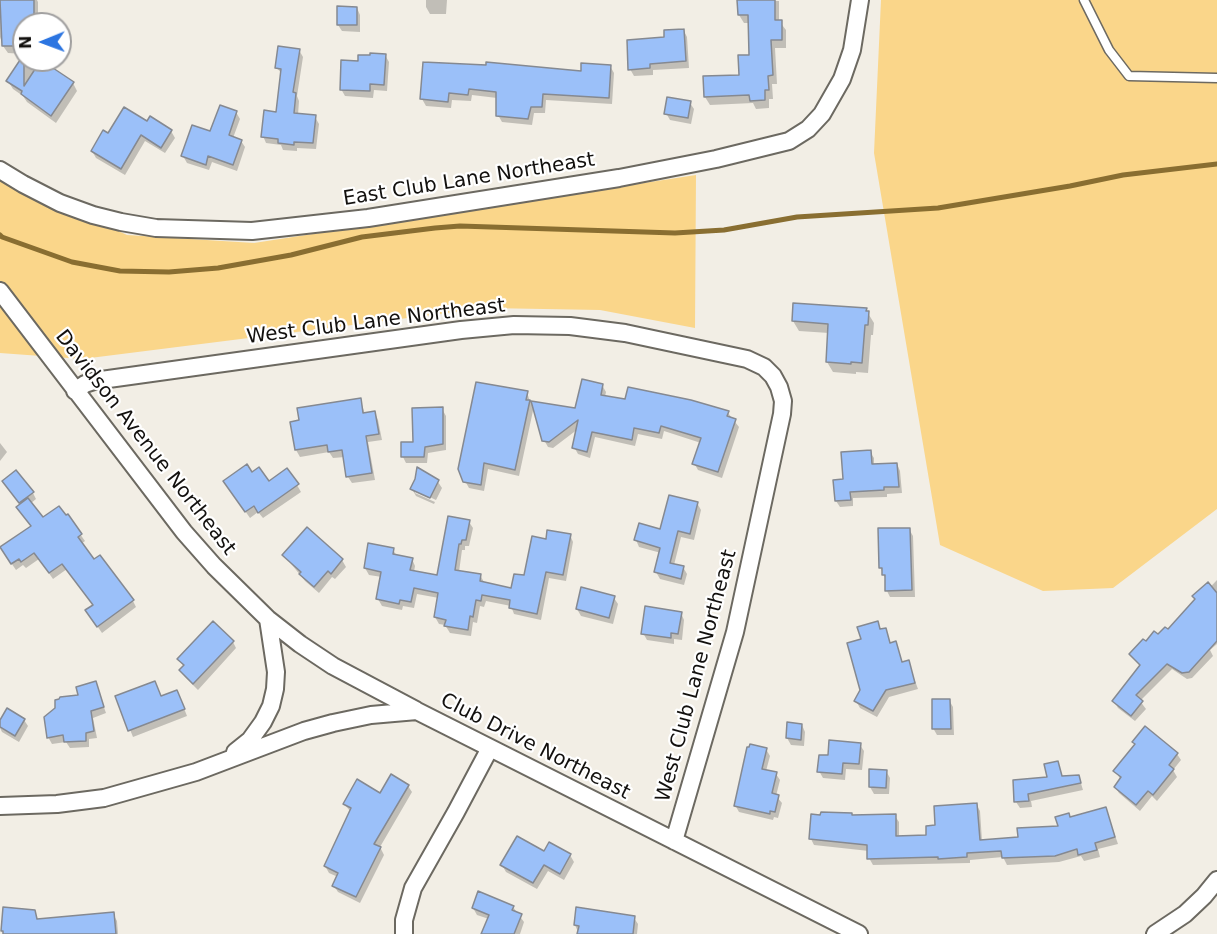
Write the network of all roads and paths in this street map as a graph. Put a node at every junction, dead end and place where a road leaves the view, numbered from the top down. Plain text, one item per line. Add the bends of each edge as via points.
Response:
1 (860, 0) edge
2 (1084, 0) edge
3 (1217, 78) edge
4 (0, 170) edge
5 (0, 291) edge
6 (75, 391) junction
7 (268, 619) junction
8 (417, 711) junction
9 (490, 747) junction
10 (217, 764) junction
11 (0, 806) edge
12 (674, 841) junction
13 (1217, 880) edge
14 (404, 934) edge
15 (859, 934) edge
16 (1155, 934) edge

1 - 4 street, East Club Lane Northeast via 852,50 842,79 822,114 789,141 717,159 368,218 252,231 156,228 121,222 60,203
2 - 3 lane via 1109,50 1129,76
5 - 6 street, Davidson Avenue Northeast
6 - 7 street, Davidson Avenue Northeast via 184,532
6 - 12 street, West Club Lane Northeast via 94,381 514,325 570,326 625,333 747,359 764,367 779,387 782,414 735,632
7 - 8 street, Davidson Avenue Northeast via 333,666
7 - 10 street via 276,672 271,706 250,740
8 - 9 street, Club Drive Northeast
8 - 10 street, Club Drive Northeast via 333,723
9 - 12 street, Club Drive Northeast
9 - 14 street via 413,888
10 - 11 street, Club Drive Northeast via 104,798
12 - 15 street, Club Drive Northeast
13 - 16 street via 1185,914

